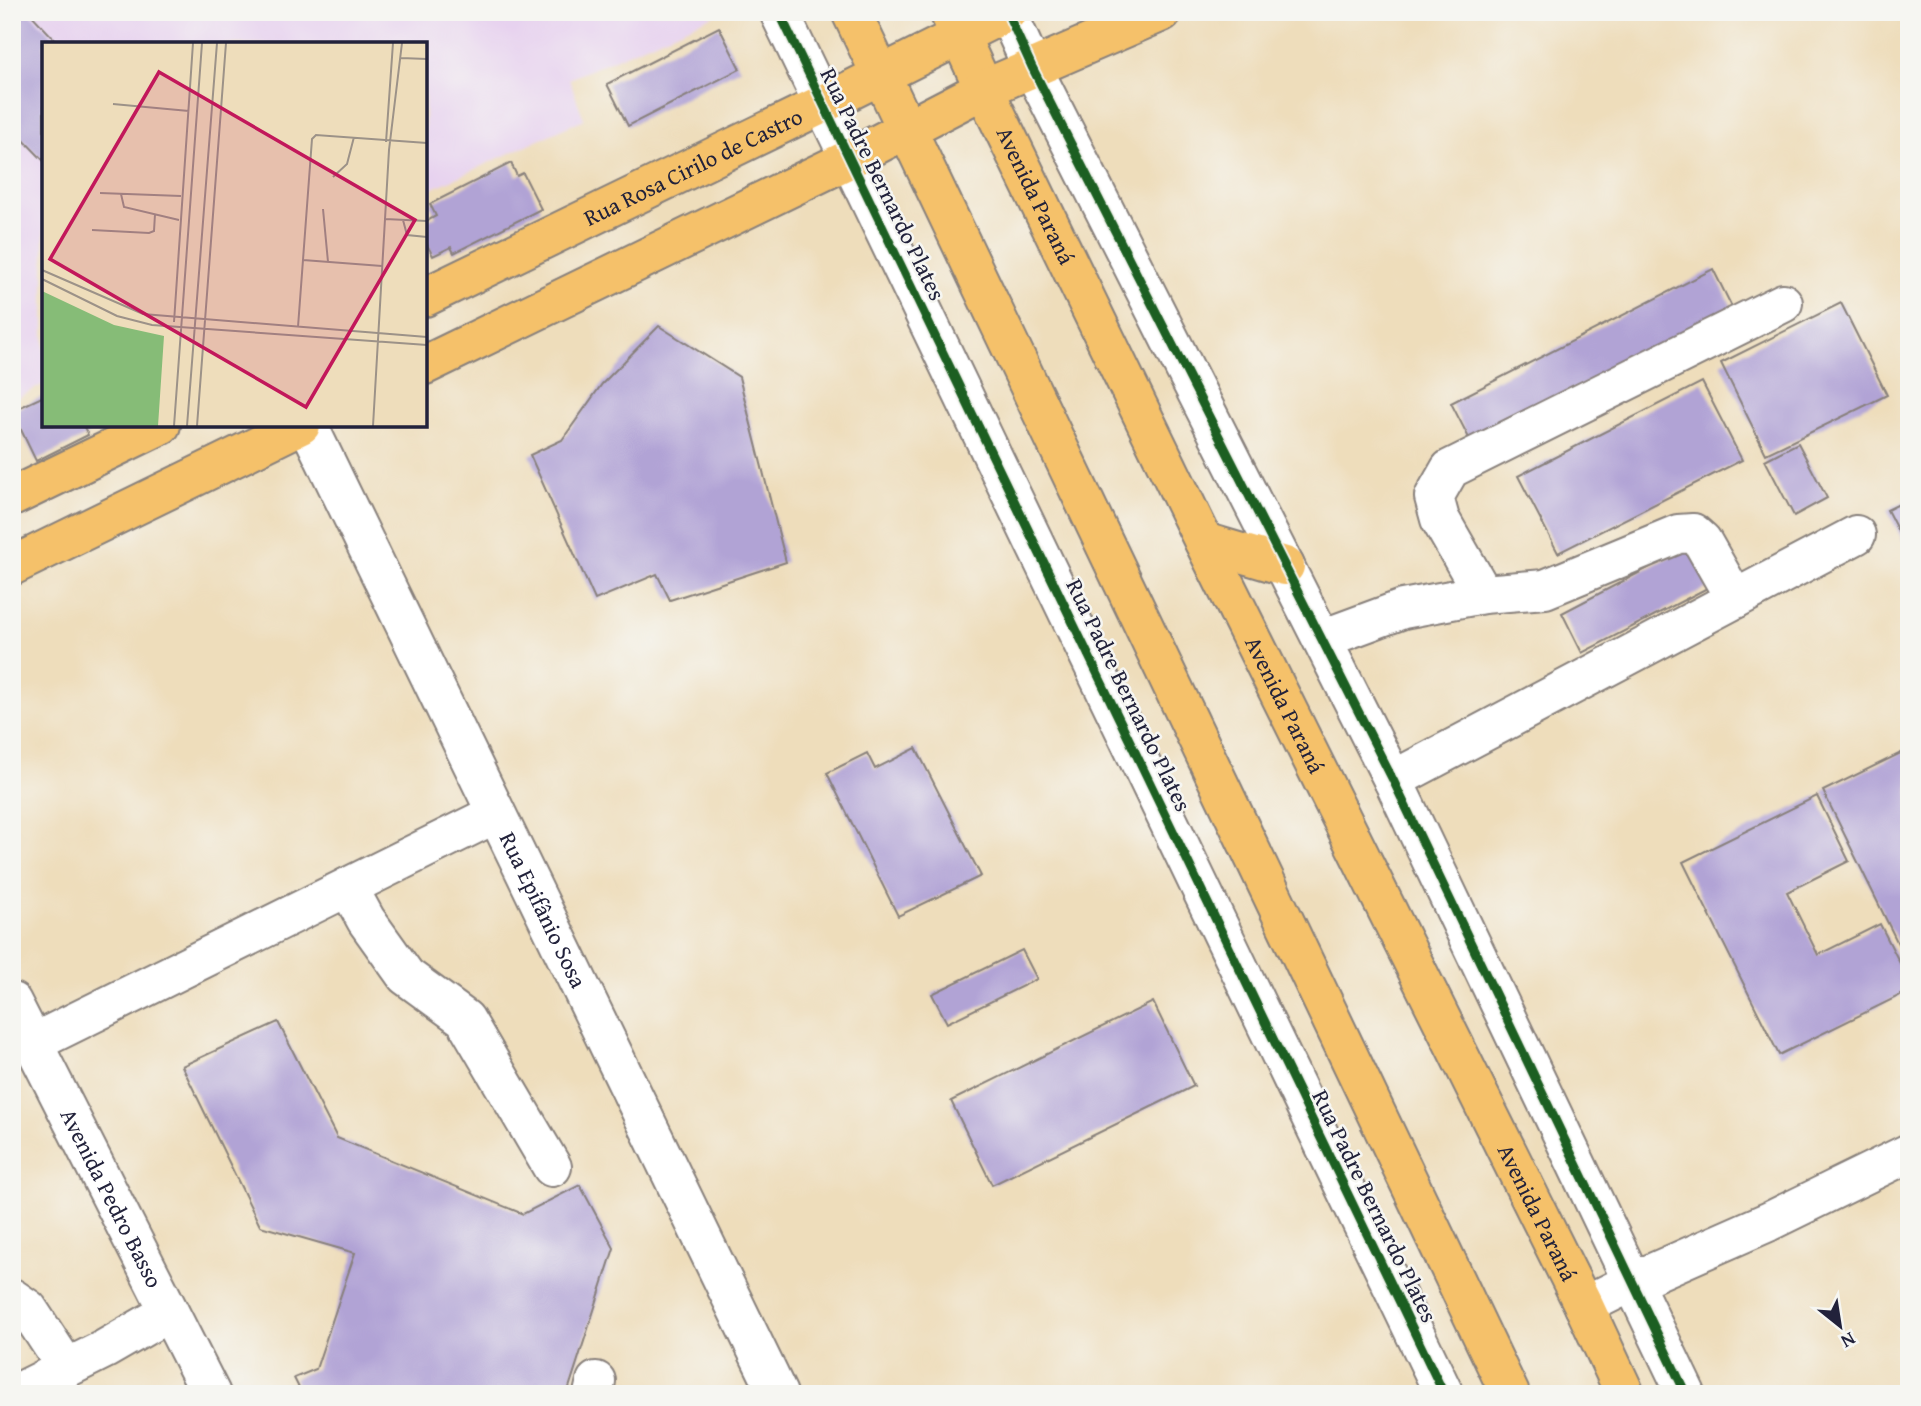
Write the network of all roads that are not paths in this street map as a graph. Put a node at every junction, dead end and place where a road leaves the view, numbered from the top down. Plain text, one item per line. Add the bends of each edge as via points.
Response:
1 (779, 12) edge
2 (851, 12) edge
3 (1007, 12) edge
4 (1162, 12) edge
5 (953, 24) edge
6 (1032, 67) junction
7 (882, 74) junction
8 (984, 89) junction
9 (823, 104) junction
10 (908, 127) junction
11 (849, 159) junction
12 (427, 296) edge
13 (1783, 303) dead end
14 (427, 364) edge
15 (157, 427) edge
16 (296, 427) edge
17 (309, 427) edge
18 (12, 497) edge
19 (1856, 535) dead end
20 (1204, 542) junction
21 (12, 566) edge
22 (1285, 566) junction
23 (1483, 594) junction
24 (1735, 598) junction
25 (1322, 639) junction
26 (1393, 780) junction
27 (495, 814) junction
28 (348, 887) junction
29 (12, 1002) edge
30 (33, 1043) junction
31 (1909, 1153) edge
32 (552, 1167) dead end
33 (1632, 1282) junction
34 (12, 1298) edge
35 (1584, 1306) junction
36 (169, 1312) junction
37 (66, 1367) junction
38 (15, 1394) edge
39 (211, 1394) edge
40 (778, 1394) edge
41 (1444, 1394) edge
42 (1510, 1394) edge
43 (1625, 1394) edge
44 (1686, 1394) edge

1 - 9 street, Rua Padre Bernardo Plates
2 - 7 main road
3 - 5 main road, Rua Rosa Cirilo de Castro
3 - 6 street
4 - 6 main road
5 - 7 main road, Rua Rosa Cirilo de Castro
5 - 8 main road, Avenida Paraná
6 - 8 main road
6 - 22 street
7 - 9 main road, Rua Rosa Cirilo de Castro
7 - 10 main road
8 - 10 main road
8 - 20 main road, Avenida Paraná
9 - 11 street, Rua Padre Bernardo Plates
9 - 12 main road, Rua Rosa Cirilo de Castro
10 - 11 main road
10 - 42 main road
11 - 14 main road
11 - 41 street, Rua Padre Bernardo Plates
13 - 23 street via 1450,469 1434,496 1440,519
15 - 18 main road
16 - 21 main road
17 - 27 street, Rua Epifânio Sosa
19 - 24 street
20 - 22 main road
20 - 35 main road, Avenida Paraná
22 - 25 street
23 - 24 street via 1545,589 1678,534 1693,533
23 - 25 street via 1403,609
24 - 26 street
25 - 26 street
26 - 33 street
27 - 28 street
27 - 40 street, Rua Epifânio Sosa
28 - 30 street
28 - 32 street via 406,976 465,1019
29 - 30 street, Avenida Pedro Basso
30 - 36 street, Avenida Pedro Basso
31 - 33 street
33 - 35 street
33 - 44 street
34 - 37 street via 28,1310
35 - 43 main road, Avenida Paraná
36 - 37 street
36 - 39 street, Avenida Pedro Basso
37 - 38 street

